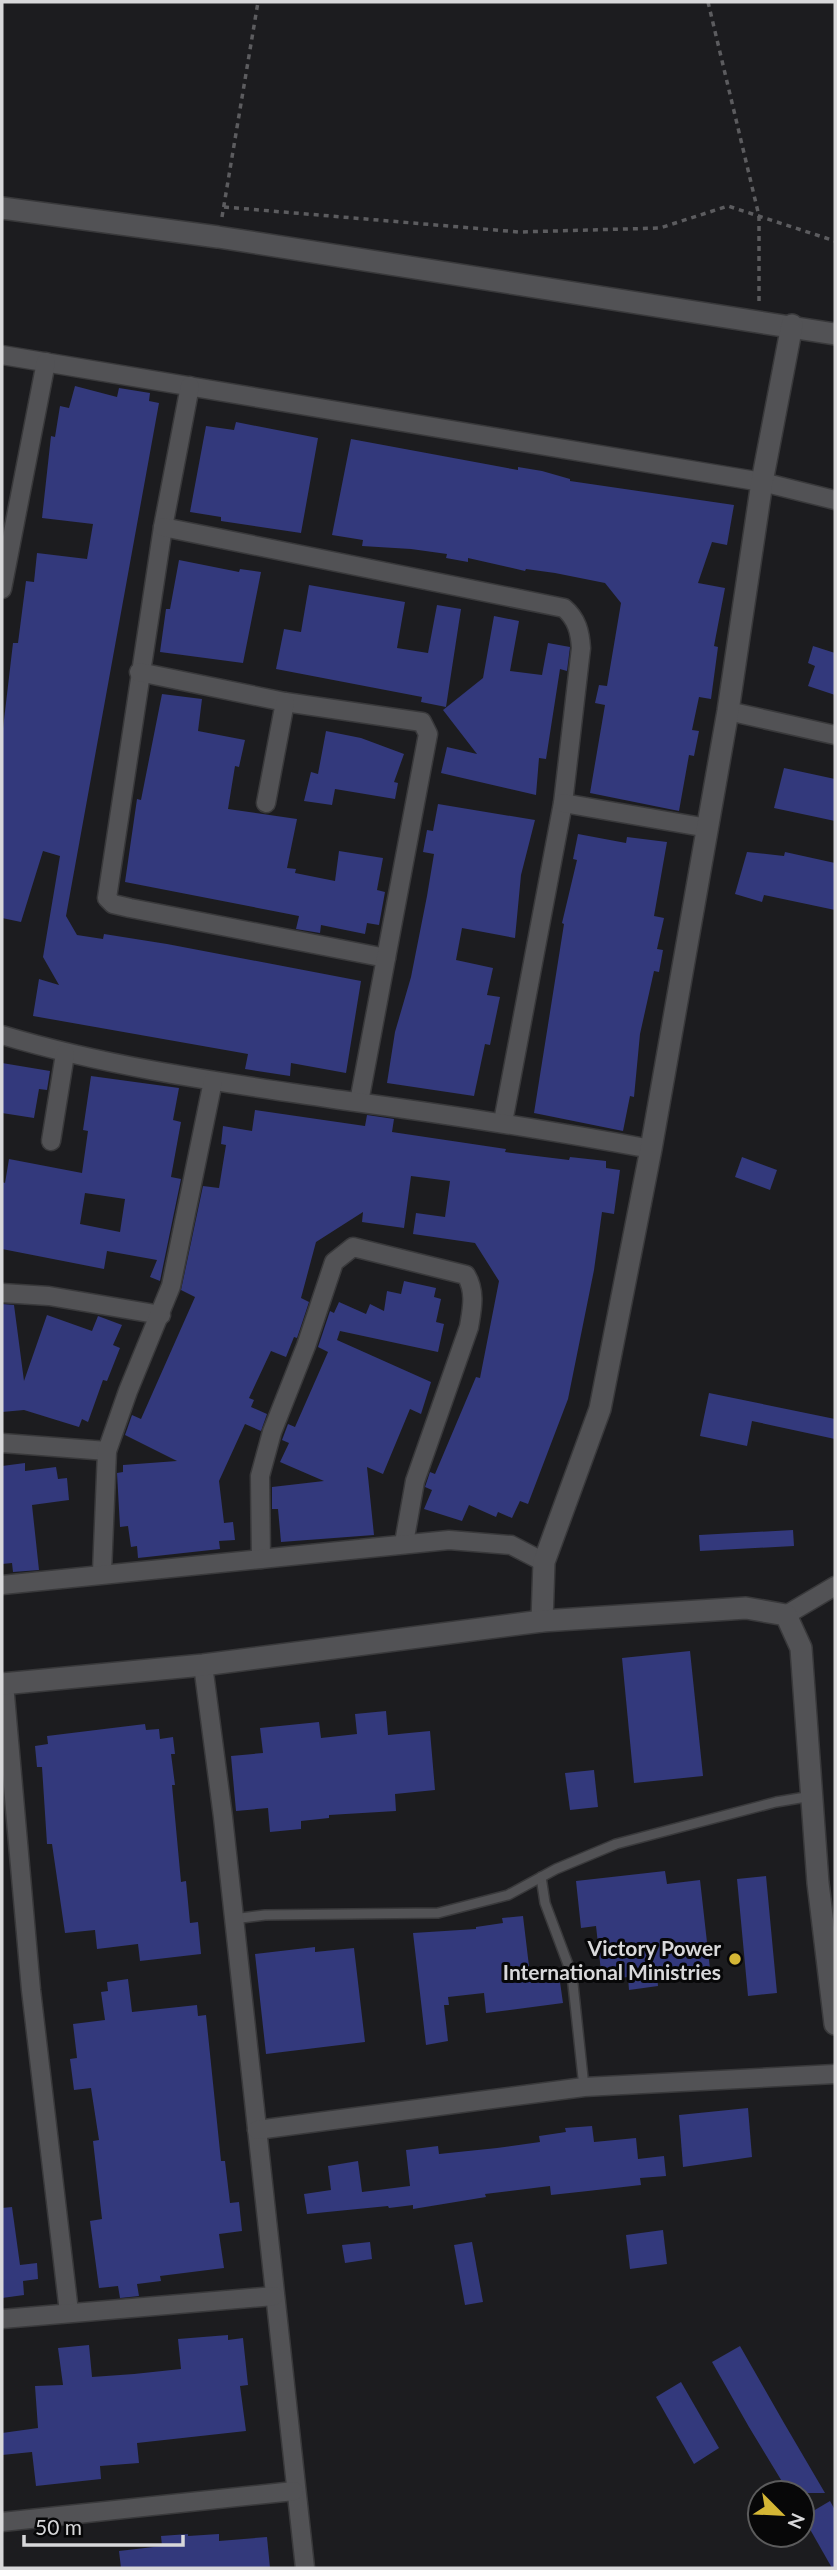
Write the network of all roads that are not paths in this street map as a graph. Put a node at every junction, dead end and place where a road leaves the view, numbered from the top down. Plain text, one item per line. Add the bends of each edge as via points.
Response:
1 (2, 208) edge
2 (792, 325) junction
3 (835, 334) edge
4 (2, 355) edge
5 (46, 362) junction
6 (190, 386) junction
7 (762, 482) junction
8 (835, 500) edge
9 (9, 505) edge
10 (163, 527) junction
11 (2, 589) edge
12 (139, 671) junction
13 (285, 702) junction
14 (728, 711) junction
15 (835, 736) edge
16 (266, 803) dead end
17 (563, 803) junction
18 (708, 828) junction
19 (386, 957) junction
20 (2, 1035) edge
21 (65, 1054) junction
22 (214, 1082) junction
23 (359, 1102) junction
24 (503, 1122) junction
25 (51, 1141) dead end
26 (651, 1149) junction
27 (2, 1293) edge
28 (161, 1315) junction
29 (2, 1443) edge
30 (107, 1451) junction
31 (404, 1543) junction
32 (261, 1559) junction
33 (544, 1562) junction
34 (102, 1572) junction
35 (2, 1585) edge
36 (835, 1586) edge
37 (786, 1615) junction
38 (542, 1621) junction
39 (203, 1665) junction
40 (3, 1684) edge
41 (811, 1797) junction
42 (541, 1877) junction
43 (827, 1882) edge
44 (233, 1919) junction
45 (835, 2024) edge
46 (835, 2074) edge
47 (584, 2087) junction
48 (257, 2130) junction
49 (274, 2295) junction
50 (69, 2312) junction
51 (2, 2319) edge
52 (294, 2491) junction
53 (2, 2522) edge
54 (304, 2568) edge

1 - 2 street
2 - 3 street
2 - 7 street
4 - 5 street
5 - 6 street
5 - 9 street
6 - 7 street
6 - 10 street
7 - 8 street
7 - 14 street
9 - 11 street
10 - 12 street
10 - 17 street via 564,608 578,627 581,648
12 - 13 street
12 - 19 street via 105,894 109,902
13 - 16 street
13 - 19 street via 422,722 428,734
14 - 15 street
14 - 18 street
17 - 18 street
17 - 24 street
18 - 26 street
19 - 23 street
20 - 21 street
21 - 22 street
21 - 25 street
22 - 23 street
22 - 28 street via 182,1246
23 - 24 street
24 - 26 street
26 - 33 street via 600,1409
27 - 28 street
28 - 30 street
29 - 30 street
30 - 34 street
31 - 32 street
31 - 32 street via 415,1480 469,1327 471,1283 466,1275 353,1247 334,1262 272,1432 260,1476
31 - 33 street via 498,1543
32 - 34 street
33 - 38 street
34 - 35 street
36 - 37 street
37 - 38 street via 746,1608
37 - 41 street via 801,1648
38 - 39 street
39 - 40 street
39 - 44 street
40 - 50 street
41 - 42 lane via 616,1844
41 - 43 street
42 - 44 lane via 508,1895 438,1913
42 - 47 lane via 545,1903 572,1975
43 - 45 street
44 - 48 street
46 - 47 street
47 - 48 street
48 - 49 street
49 - 50 street
49 - 52 street
50 - 51 street
52 - 53 street
52 - 54 street

